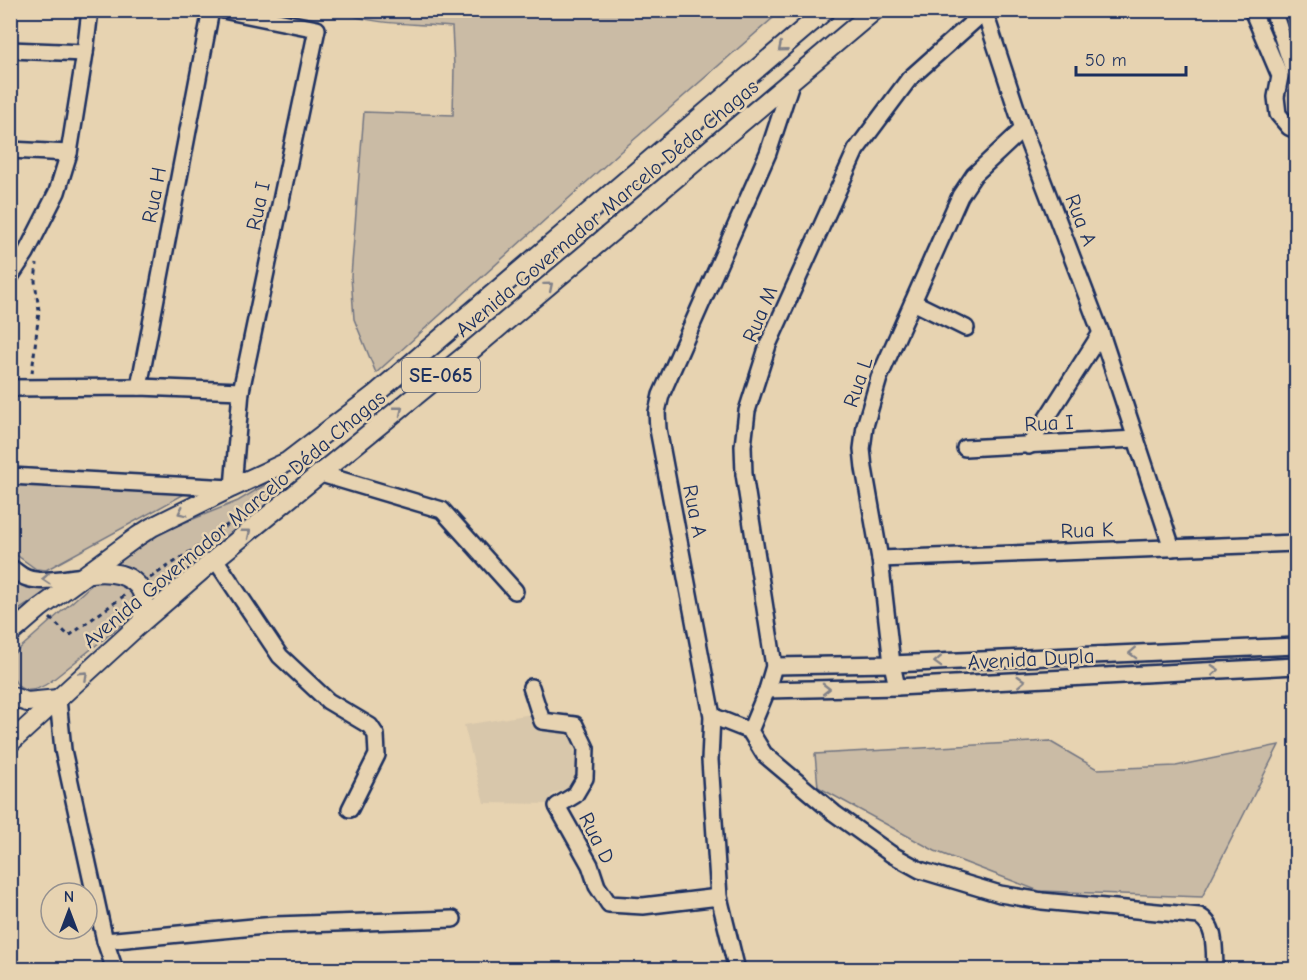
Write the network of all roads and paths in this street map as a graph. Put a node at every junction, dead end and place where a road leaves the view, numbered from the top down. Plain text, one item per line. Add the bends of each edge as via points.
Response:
1 (90, 10) edge
2 (211, 10) edge
3 (223, 10) edge
4 (826, 10) edge
5 (875, 10) edge
6 (1252, 10) edge
7 (1273, 10) edge
8 (984, 11) edge
9 (10, 50) edge
10 (85, 53) junction
11 (1296, 73) edge
12 (791, 83) junction
13 (1023, 129) junction
14 (1296, 130) edge
15 (10, 150) edge
16 (69, 153) junction
17 (10, 252) edge
18 (32, 257) junction
19 (10, 277) edge
20 (913, 302) junction
21 (966, 328) dead end
22 (1101, 333) junction
23 (29, 387) junction
24 (139, 387) junction
25 (10, 388) edge
26 (240, 391) junction
27 (1136, 439) junction
28 (1029, 446) junction
29 (965, 448) dead end
30 (321, 474) junction
31 (10, 476) edge
32 (232, 487) junction
33 (1296, 543) edge
34 (1172, 548) junction
35 (215, 559) junction
36 (880, 559) junction
37 (10, 567) edge
38 (88, 574) junction
39 (515, 591) dead end
40 (141, 623) junction
41 (10, 634) edge
42 (1296, 646) edge
43 (892, 663) junction
44 (774, 666) junction
45 (1296, 666) edge
46 (531, 687) dead end
47 (897, 687) junction
48 (767, 690) junction
49 (10, 696) edge
50 (58, 699) junction
51 (712, 716) junction
52 (750, 731) junction
53 (10, 743) edge
54 (350, 809) dead end
55 (719, 897) junction
56 (453, 919) dead end
57 (105, 941) junction
58 (115, 969) edge
59 (737, 969) edge
60 (1215, 969) edge

1 - 10 street
2 - 24 street, Rua H
3 - 26 street, Rua I via 317,29
4 -> 32 main road, Avenida Governador Marcelo Déda Chagas / SE-065 via 373,396 287,462
5 - 12 main road, Avenida Governador Marcelo Déda Chagas / SE-065
6 - 14 street via 1280,76 1278,114
7 - 11 street
8 - 13 street, Rua A
8 - 44 street, Rua M via 909,79 856,150 771,337 751,396 743,456
9 - 10 street
10 - 16 street
30 -> 12 main road, Avenida Governador Marcelo Déda Chagas / SE-065
12 - 51 street, Rua A via 768,153 661,395 657,412
13 - 20 street, Rua L via 965,187
13 - 22 street, Rua A
15 - 16 street
16 - 18 street
17 - 18 street
18 - 19 street
18 - 23 path via 39,310
20 - 21 street
20 - 36 street, Rua L via 879,378 865,426 864,468
22 - 27 street, Rua A
22 - 28 street
23 - 24 street
23 - 25 street
24 - 26 street
26 - 32 street, Rua I
27 - 28 street, Rua I
27 - 34 street, Rua A
28 - 29 street, Rua I
35 -> 30 main road, Avenida Governador Marcelo Déda Chagas / SE-065
30 - 39 street via 442,510
31 - 32 street
32 -> 38 main road, Avenida Governador Marcelo Déda Chagas / SE-065 via 152,527
33 - 34 street, Rua K
34 - 36 street, Rua K
35 - 40 main road, Avenida Governador Marcelo Déda Chagas / SE-065
35 - 54 street via 280,656 328,701 370,726 376,735 378,755
36 - 43 street, Rua L
38 -> 37 street via 43,580 25,578
38 - 40 main road via 116,573 138,586 144,602
38 - 41 main road, Avenida Governador Marcelo Déda Chagas / SE-065
50 -> 40 main road, Avenida Governador Marcelo Déda Chagas / SE-065
42 -> 43 street, Avenida Dupla
43 - 44 street, Avenida Dupla
43 - 47 street, Rua L
44 - 48 street, Rua M
47 -> 45 street, Avenida Dupla
46 - 55 street, Rua D via 542,721 575,725 586,748 585,778 575,795 557,807 609,904 644,906
48 -> 47 street, Avenida Dupla
48 - 52 street, Rua M
49 - 50 main road via 27,702
50 - 53 main road, Avenida Governador Marcelo Déda Chagas / SE-065
50 - 57 street via 63,750
51 - 52 street
51 - 55 street, Rua A via 710,760
52 - 60 street via 764,754 825,806 891,855 920,870 1042,902 1199,916 1209,924 1212,933
55 - 59 street, Rua A
56 - 57 street via 302,923
57 - 58 street

